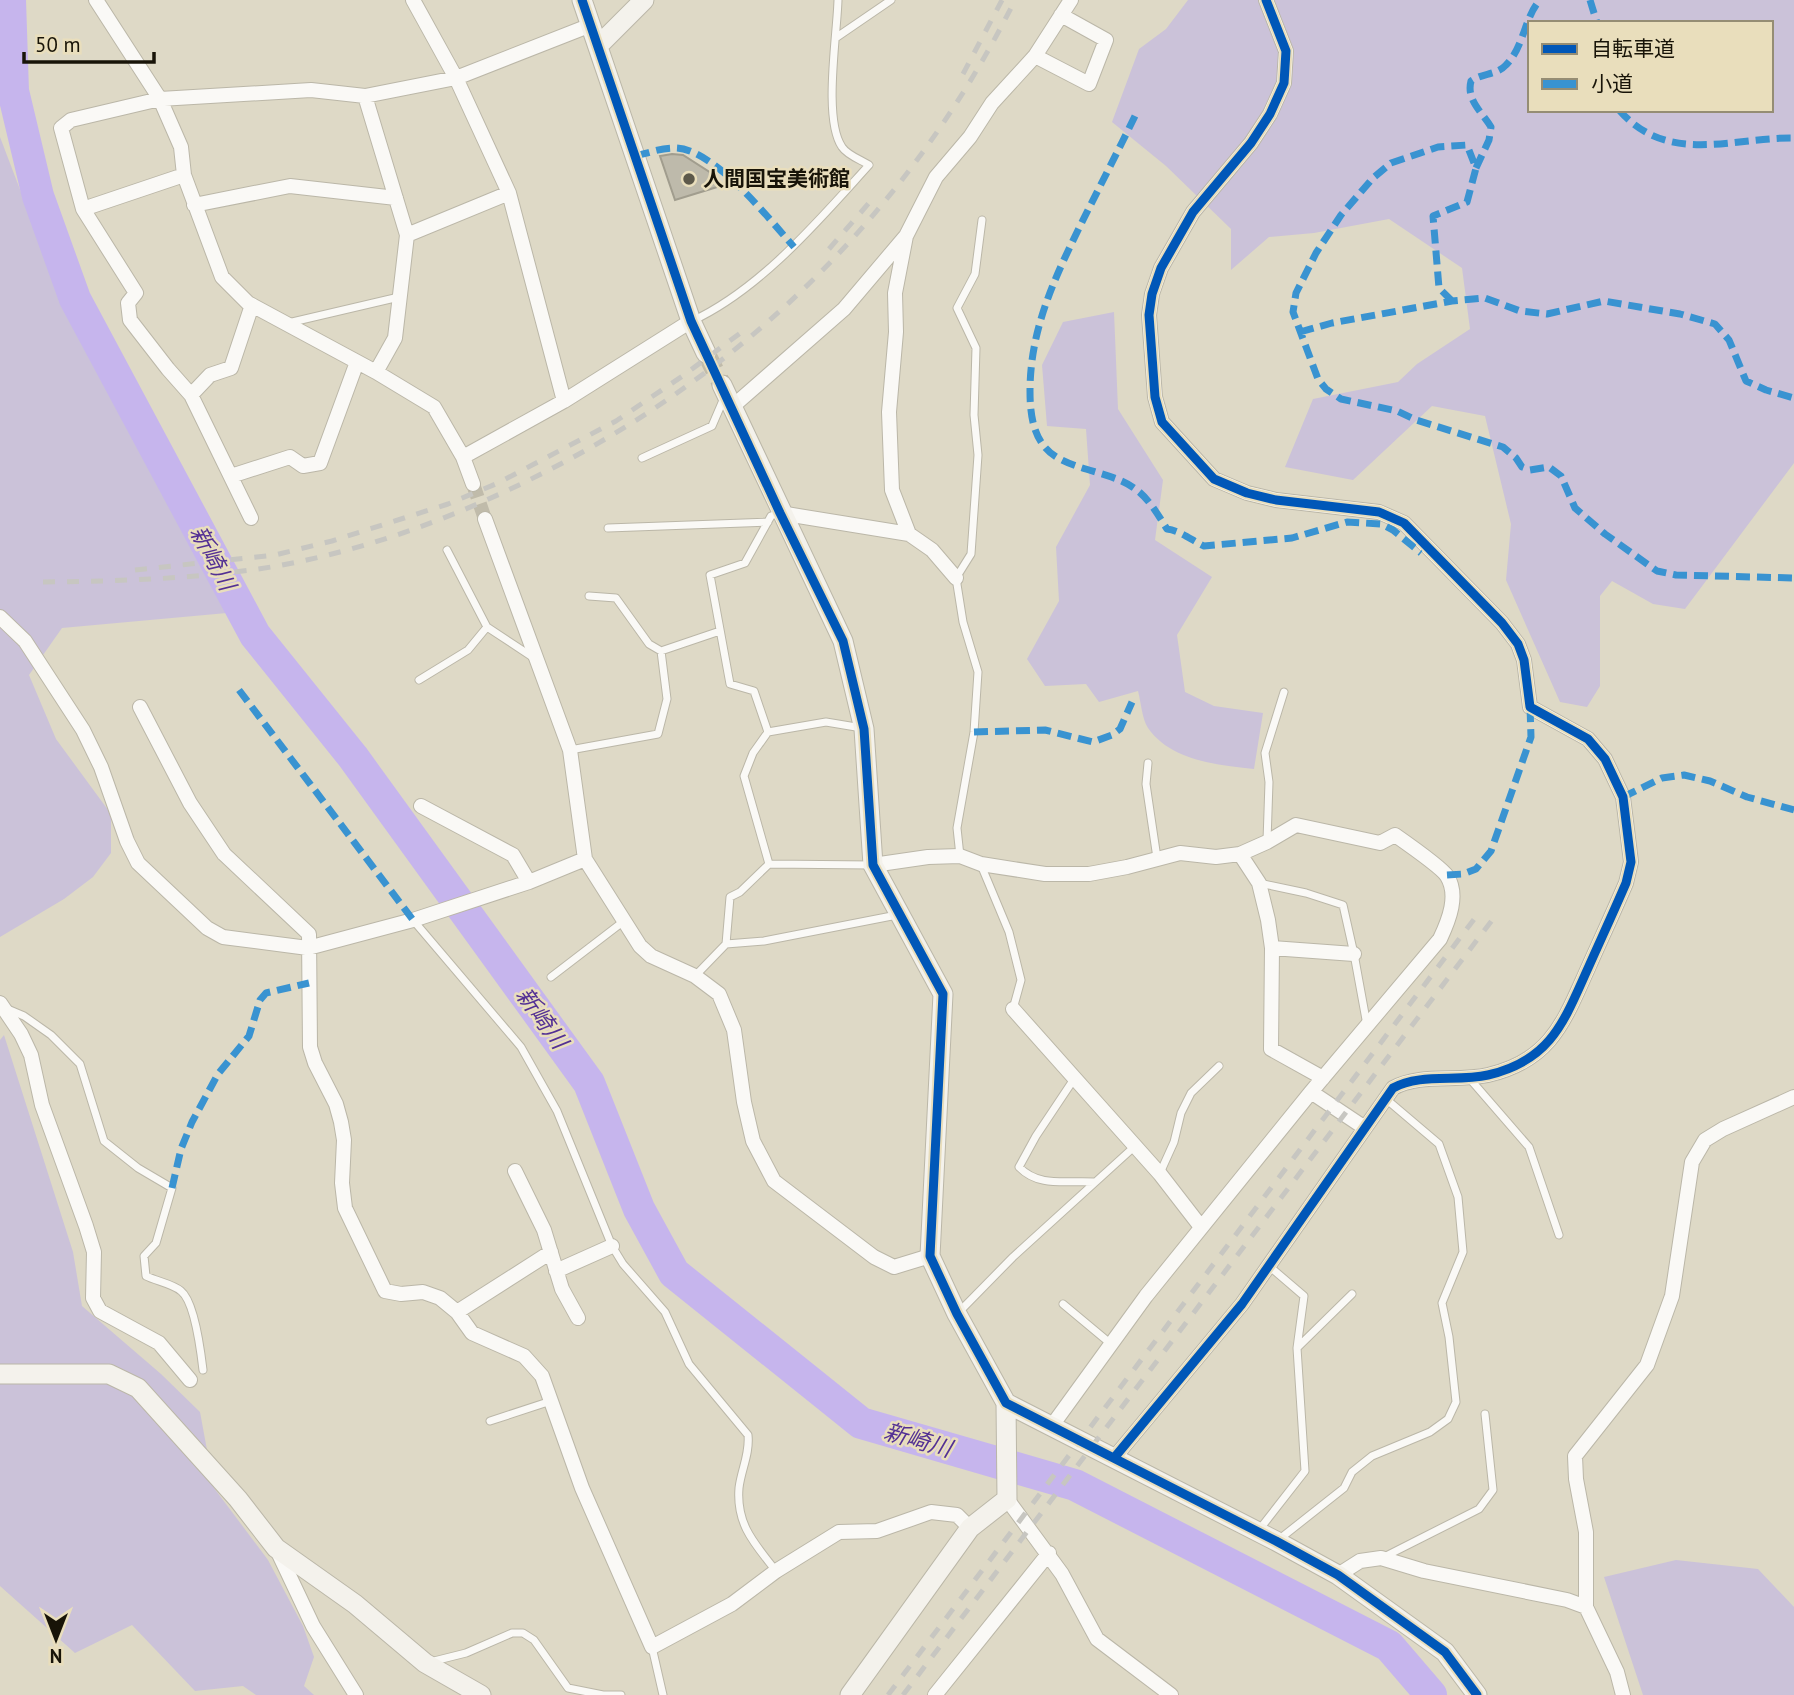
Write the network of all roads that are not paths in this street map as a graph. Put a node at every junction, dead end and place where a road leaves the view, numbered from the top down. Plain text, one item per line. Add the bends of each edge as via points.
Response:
1 (96, 0) edge
2 (413, 0) edge
3 (582, 0) edge
4 (644, 0) edge
5 (838, 0) edge
6 (891, 0) edge
7 (1071, 0) edge
8 (1266, 0) edge
9 (1061, 15) junction
10 (591, 25) junction
11 (837, 37) junction
12 (598, 46) junction
13 (1035, 56) junction
14 (456, 78) junction
15 (365, 96) junction
16 (160, 99) junction
17 (184, 175) junction
18 (509, 193) junction
19 (396, 198) junction
20 (194, 205) junction
21 (83, 209) junction
22 (982, 220) dead end
23 (407, 235) junction
24 (906, 236) junction
25 (400, 297) junction
26 (252, 305) junction
27 (691, 321) junction
28 (287, 324) junction
29 (706, 353) tunnel mouth
30 (357, 362) junction
31 (376, 372) junction
32 (191, 395) junction
33 (726, 396) junction
34 (564, 401) junction
35 (463, 457) junction
36 (642, 458) dead end
37 (231, 476) junction
38 (473, 484) tunnel mouth
39 (774, 517) junction
40 (251, 518) dead end
41 (485, 519) tunnel mouth
42 (608, 528) dead end
43 (909, 534) junction
44 (447, 550) dead end
45 (956, 578) junction
46 (589, 596) dead end
47 (0, 617) edge
48 (487, 627) junction
49 (720, 631) junction
50 (660, 651) junction
51 (535, 658) junction
52 (419, 680) dead end
53 (1284, 692) dead end
54 (140, 707) dead end
55 (864, 729) junction
56 (768, 732) junction
57 (570, 750) junction
58 (1148, 763) dead end
59 (421, 806) dead end
60 (1266, 842) junction
61 (1240, 854) junction
62 (960, 856) junction
63 (585, 859) junction
64 (1157, 859) junction
65 (769, 864) junction
66 (981, 864) junction
67 (873, 865) junction
68 (529, 882) junction
69 (1259, 883) junction
70 (901, 914) junction
71 (412, 920) junction
72 (624, 920) junction
73 (726, 944) junction
74 (309, 948) junction
75 (1272, 948) junction
76 (1354, 954) junction
77 (695, 976) junction
78 (551, 978) dead end
79 (1, 1005) edge
80 (1013, 1009) joint
81 (1367, 1026) junction
82 (1219, 1066) dead end
83 (1324, 1078) junction
84 (1074, 1079) junction
85 (1470, 1079) junction
86 (1311, 1092) junction
87 (1794, 1097) edge
88 (1386, 1098) junction
89 (1365, 1128) junction
90 (1134, 1147) junction
91 (515, 1171) dead end
92 (1160, 1174) junction
93 (1094, 1182) junction
94 (1201, 1227) junction
95 (1559, 1236) dead end
96 (612, 1246) junction
97 (551, 1252) junction
98 (930, 1256) junction
99 (1269, 1265) junction
100 (556, 1271) junction
101 (1352, 1294) dead end
102 (1063, 1304) dead end
103 (457, 1312) junction
104 (957, 1314) junction
105 (578, 1318) dead end
106 (1111, 1344) junction
107 (1297, 1348) junction
108 (203, 1370) dead end
109 (0, 1374) edge
110 (190, 1380) dead end
111 (551, 1401) junction
112 (1006, 1403) junction
113 (1485, 1414) dead end
114 (490, 1421) dead end
115 (1051, 1427) junction
116 (1114, 1458) junction
117 (1007, 1493) junction
118 (970, 1528) junction
119 (1257, 1532) junction
120 (1276, 1541) junction
121 (276, 1548) junction
122 (1049, 1553) junction
123 (1381, 1558) junction
124 (776, 1570) junction
125 (1338, 1575) junction
126 (1586, 1606) junction
127 (652, 1647) junction
128 (425, 1663) junction
129 (356, 1695) edge
130 (481, 1695) edge
131 (621, 1695) edge
132 (663, 1695) edge
133 (850, 1695) edge
134 (935, 1695) edge
135 (1171, 1695) edge
136 (1477, 1695) edge
137 (1623, 1695) edge

1 - 16 street
2 - 14 street
3 - 10 street
4 - 12 street
5 - 11 lane
6 - 11 lane
7 - 9 street
8 - 85 street via 1286,51 1284,83 1251,143 1194,212 1161,268 1152,294 1149,315 1155,397 1162,422 1214,479 1247,493 1379,512 1404,523 1518,644 1530,707 1588,739 1605,759 1623,797 1631,862 1626,883 1561,1027 1531,1058
9 - 13 street
9 - 13 street via 1106,40 1089,84
10 - 12 street
10 - 14 street
11 - 27 lane via 834,127 842,149 869,165 794,247 715,310
12 - 27 street
13 - 24 street via 992,103 936,177
14 - 15 street
14 - 18 street
15 - 16 street via 311,90
15 - 19 street
16 - 17 street via 181,147
16 - 21 street via 71,120 61,128
17 - 20 street
17 - 21 street
18 - 23 street
18 - 34 street
19 - 20 street via 290,186
19 - 23 street
20 - 26 street via 222,277
21 - 32 street via 136,293 128,303 130,320
22 - 45 lane via 975,274 957,308 976,348 978,455 971,554
23 - 25 street
24 - 33 street via 844,309
24 - 43 street via 895,293 889,412 892,490
25 - 28 lane
25 - 31 street via 395,338
26 - 28 street
26 - 32 street via 231,368 210,375
27 - 29 street
27 - 34 street
28 - 30 street
30 - 31 street
30 - 37 street via 320,463 303,466 290,457
31 - 35 street via 434,407
32 - 37 street
33 - 36 lane via 712,426
33 - 39 street
34 - 35 street
35 - 38 street
37 - 40 street
39 - 42 lane
39 - 43 street
39 - 49 lane via 745,563 710,575
39 - 55 street via 843,641
41 - 51 street
43 - 45 street via 932,550
44 - 48 lane
45 - 62 lane via 978,672 974,732 957,828
46 - 50 lane via 616,598 649,644
47 - 74 street via 25,641 83,730 138,863 207,928 223,937
48 - 51 lane
48 - 52 lane via 468,650
49 - 50 lane
49 - 56 lane via 730,684 754,691
50 - 57 lane via 667,698 658,734
51 - 57 street
53 - 60 lane via 1265,754 1269,782
54 - 74 street via 190,803 224,854 309,934
55 - 56 lane via 826,722
55 - 67 street
56 - 65 lane via 744,776
57 - 63 street
58 - 64 lane via 1146,784
59 - 68 street via 513,855
60 - 61 street
60 - 81 street via 1296,825 1380,843 1395,835 1447,875 1453,898 1440,939
61 - 64 street via 1180,853
61 - 69 street
62 - 66 street
62 - 67 street
63 - 68 street
63 - 72 street
64 - 66 street via 1089,874 1045,874
65 - 67 lane
65 - 73 lane via 730,897
66 - 80 lane via 1009,932 1021,980
67 - 70 street
68 - 71 street
69 - 75 street
69 - 76 lane via 1343,905
70 - 73 lane
70 - 98 street via 943,994
71 - 74 street
71 - 96 lane via 521,1046 557,1111
72 - 77 street via 651,956
72 - 78 lane
73 - 77 lane
74 - 103 street via 310,1047 341,1122 345,1208 385,1291 423,1292
75 - 76 street
75 - 83 street via 1271,1049
76 - 81 lane
77 - 98 street via 719,994 734,1030 753,1141 774,1181 874,1257 894,1267
79 - 108 lane via 24,1016 72,1054 80,1064 104,1141 172,1188 156,1243 144,1256 144,1266 146,1276 181,1291 187,1299
79 - 110 street via 31,1055 43,1105 90,1239 93,1298 100,1311 159,1343
80 - 84 street
81 - 83 street
82 - 92 lane via 1191,1093
83 - 86 street
84 - 90 street
84 - 93 lane via 1019,1167 1041,1182
85 - 88 street via 1404,1082
85 - 95 lane via 1530,1147
86 - 89 street
86 - 94 street
87 - 126 street via 1705,1140 1692,1162 1672,1296 1647,1365 1575,1456 1586,1532
88 - 89 street
88 - 120 lane via 1439,1144 1458,1197 1463,1252 1442,1303 1456,1402 1448,1419 1430,1432 1372,1456 1352,1472 1344,1488
89 - 99 street
90 - 92 street
90 - 93 lane
91 - 97 street
92 - 94 street
93 - 104 lane
94 - 106 street
96 - 100 street
96 - 124 lane via 664,1312 689,1364 748,1435 739,1488 740,1514 746,1532
97 - 100 street
97 - 103 street
98 - 104 street
99 - 107 lane via 1304,1296
99 - 116 street
100 - 105 street
101 - 107 lane
102 - 106 lane
103 - 111 street via 472,1333 534,1365
104 - 112 street
106 - 115 street
107 - 119 lane via 1305,1471
109 - 121 street via 109,1374 138,1388
111 - 114 lane
111 - 127 street via 582,1488
112 - 115 street
112 - 117 street
113 - 123 lane via 1493,1490 1479,1509
115 - 116 street
116 - 119 street
117 - 118 street
117 - 122 street
118 - 124 street via 957,1515 931,1512 877,1531 839,1532
118 - 133 street
119 - 120 street
120 - 125 street
121 - 128 street via 355,1604
121 - 129 street via 313,1626
122 - 134 street
122 - 135 street via 1097,1639
123 - 125 street via 1360,1561
123 - 126 street
124 - 127 street via 732,1605
125 - 136 street via 1445,1652
126 - 137 street
127 - 132 lane
128 - 130 street
128 - 131 lane via 523,1633 534,1640 568,1688

